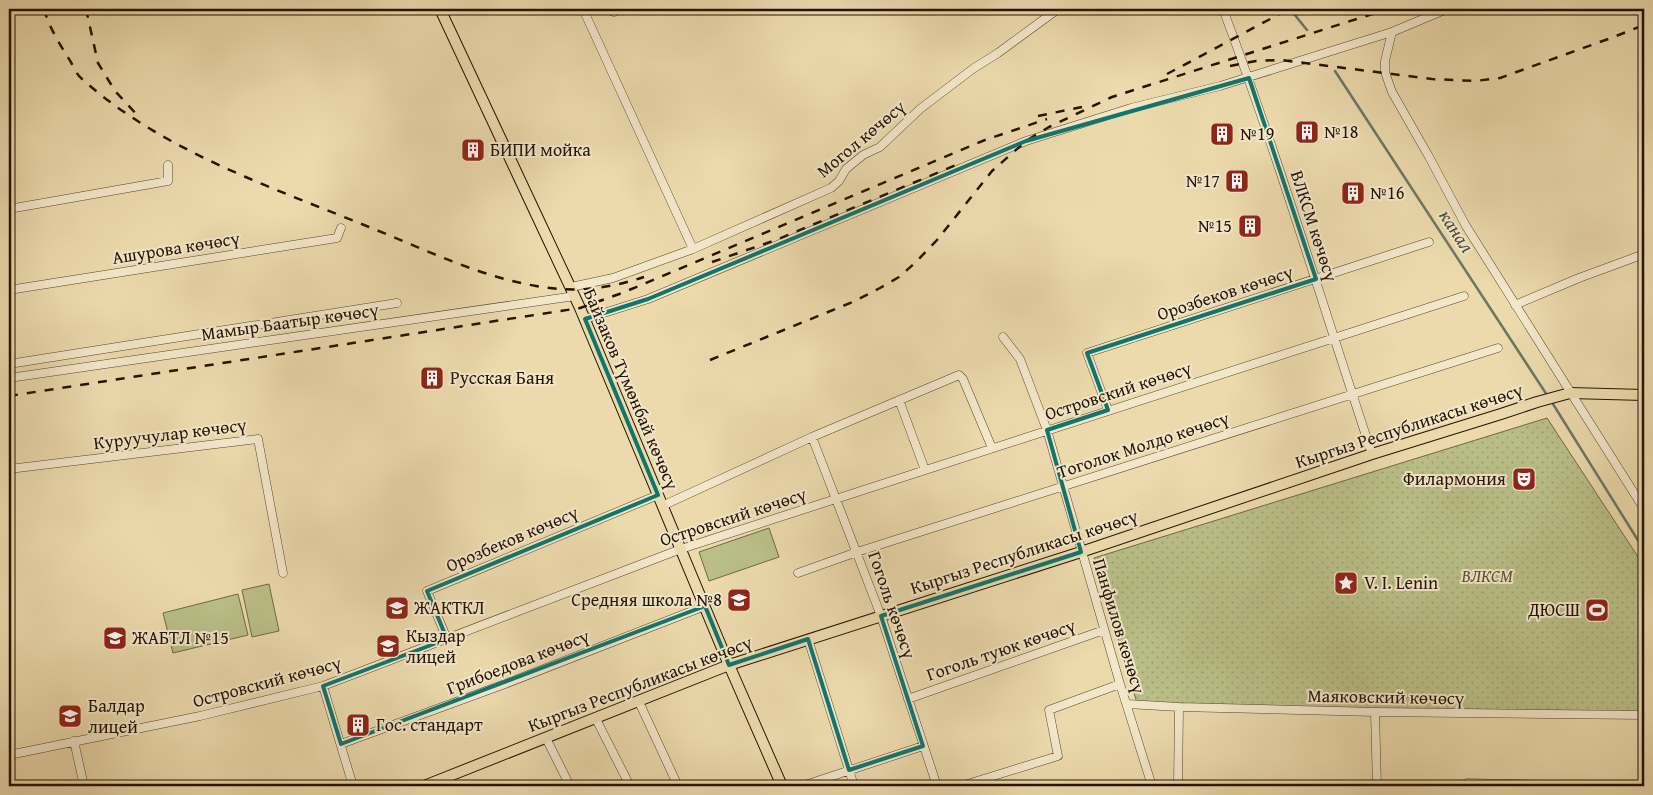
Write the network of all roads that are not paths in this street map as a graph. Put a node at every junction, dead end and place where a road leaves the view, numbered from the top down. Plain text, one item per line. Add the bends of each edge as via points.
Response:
1 (440, 9) edge
2 (584, 9) edge
3 (1058, 9) edge
4 (1223, 9) edge
5 (1447, 9) edge
6 (1392, 32) junction
7 (1249, 78) junction
8 (9, 120) edge
9 (168, 165) dead end
10 (9, 209) edge
11 (9, 223) edge
12 (341, 228) dead end
13 (1429, 242) dead end
14 (694, 249) junction
15 (1644, 254) edge
16 (1316, 279) junction
17 (9, 290) edge
18 (573, 292) junction
19 (1464, 296) dead end
20 (397, 303) dead end
21 (1515, 305) junction
22 (585, 319) junction
23 (1003, 337) dead end
24 (1334, 337) junction
25 (1498, 348) dead end
26 (9, 356) edge
27 (9, 364) edge
28 (9, 378) edge
29 (1570, 393) junction
30 (1352, 395) junction
31 (1644, 395) edge
32 (899, 400) junction
33 (1108, 410) junction
34 (1047, 430) junction
35 (812, 437) junction
36 (992, 448) junction
37 (1372, 454) junction
38 (9, 468) edge
39 (925, 470) junction
40 (1064, 486) junction
41 (658, 495) junction
42 (836, 498) junction
43 (662, 506) junction
44 (1644, 509) edge
45 (681, 549) junction
46 (857, 552) junction
47 (1081, 552) junction
48 (798, 573) dead end
49 (283, 574) dead end
50 (705, 606) junction
51 (881, 616) junction
52 (1104, 630) junction
53 (447, 639) junction
54 (808, 639) junction
55 (729, 665) junction
56 (1120, 684) junction
57 (324, 686) junction
58 (908, 699) junction
59 (639, 702) junction
60 (1127, 704) junction
61 (1179, 707) junction
62 (1374, 712) junction
63 (1644, 715) edge
64 (596, 719) junction
65 (546, 738) junction
66 (74, 741) junction
67 (341, 744) junction
68 (923, 746) junction
69 (9, 755) edge
70 (849, 770) junction
71 (84, 786) edge
72 (353, 786) edge
73 (424, 786) edge
74 (570, 786) edge
75 (630, 786) edge
76 (678, 786) edge
77 (782, 786) edge
78 (802, 786) edge
79 (854, 786) edge
80 (937, 786) edge
81 (961, 786) edge
82 (1152, 786) edge
83 (1178, 786) edge
84 (1377, 786) edge
85 (1461, 786) edge
86 (1615, 786) edge
87 (1643, 786) edge

1 - 18 main road, Байзаков Түмөнбай көчөсү
2 - 14 street
3 - 14 street, Могол көчөсү via 920,109 880,148 863,155 846,168 831,188
4 - 7 street, ВЛКСМ көчөсү
5 - 6 street
6 - 7 street
6 - 21 street via 1385,72 1392,92 1466,226
7 - 16 street, ВЛКСМ көчөсү
7 - 22 street via 1131,108 1026,141 648,299
8 - 10 street
9 - 10 street via 168,181
10 - 11 street
12 - 17 street, Ашурова көчөсү via 337,238
13 - 16 street, Орозбеков көчөсү
14 - 18 street, Могол көчөсү
15 - 21 street
16 - 24 street, ВЛКСМ көчөсү
16 - 33 street, Орозбеков көчөсү via 1087,353
18 - 22 main road, Байзаков Түмөнбай көчөсү
18 - 28 street, Мамыр Баатыр көчөсү
19 - 24 street, Островский көчөсү
20 - 27 street
21 - 29 street
22 - 41 main road, Байзаков Түмөнбай көчөсү
23 - 34 street, Панфилов көчөсү via 1020,359
24 - 30 street, ВЛКСМ көчөсү
24 - 33 street, Островский көчөсү
25 - 30 street, Тоголок Молдо көчөсү
26 - 27 street
29 - 31 main road, Кыргыз Республикасы көчөсү
29 - 37 main road, Кыргыз Республикасы көчөсү
29 - 44 street
30 - 37 street, ВЛКСМ көчөсү
30 - 40 street, Тоголок Молдо көчөсү
32 - 35 street
32 - 36 street via 959,375
32 - 39 street
33 - 34 street, Островский көчөсү
34 - 36 street, Островский көчөсү
34 - 40 street, Панфилов көчөсү
35 - 42 street, Гоголь көчөсү
35 - 43 street
36 - 39 street, Островский көчөсү
37 - 47 main road, Кыргыз Республикасы көчөсү
38 - 49 street, Куруучулар көчөсү via 258,439
39 - 42 street, Островский көчөсү
40 - 46 street, Тоголок Молдо көчөсү
40 - 47 street, Панфилов көчөсү
41 - 43 main road, Байзаков Түмөнбай көчөсү
41 - 53 street, Орозбеков көчөсү via 427,591
42 - 45 street, Островский көчөсү
42 - 46 street, Гоголь көчөсү
43 - 45 main road, Байзаков Түмөнбай көчөсү
45 - 50 main road, Байзаков Түмөнбай көчөсү
45 - 53 street, Островский көчөсү
46 - 48 street, Тоголок Молдо көчөсү
46 - 51 street, Гоголь көчөсү
47 - 51 main road, Кыргыз Республикасы көчөсү
47 - 52 street, Панфилов көчөсү
50 - 55 main road, Байзаков Түмөнбай көчөсү
50 - 67 street, Грибоедова көчөсү
51 - 54 main road, Кыргыз Республикасы көчөсү
51 - 58 street, Гоголь көчөсү
52 - 56 street, Панфилов көчөсү
52 - 58 street, Гоголь туюк көчөсү
53 - 57 street, Островский көчөсү
54 - 55 main road, Кыргыз Республикасы көчөсү
54 - 70 street
55 - 59 main road, Кыргыз Республикасы көчөсү
55 - 77 main road, Байзаков Түмөнбай көчөсү
56 - 60 street, Панфилов көчөсү
56 - 81 street via 1049,710 1058,756
57 - 66 street, Островский көчөсү via 200,716
57 - 67 street
58 - 68 street, Гоголь көчөсү
59 - 64 main road, Кыргыз Республикасы көчөсү
59 - 76 street
60 - 61 street, Маяковский көчөсү
60 - 82 street, Панфилов көчөсү
61 - 62 street, Маяковский көчөсү
61 - 83 street
62 - 63 street, Маяковский көчөсү
62 - 84 street
63 - 87 street
64 - 65 main road, Кыргыз Республикасы көчөсү
64 - 75 street
65 - 73 main road, Кыргыз Республикасы көчөсү
65 - 74 street
66 - 69 street, Островский көчөсү
66 - 71 street
67 - 72 street
68 - 70 street
68 - 80 street, Гоголь көчөсү
70 - 78 street
70 - 79 street
85 - 86 street via 1467,783

